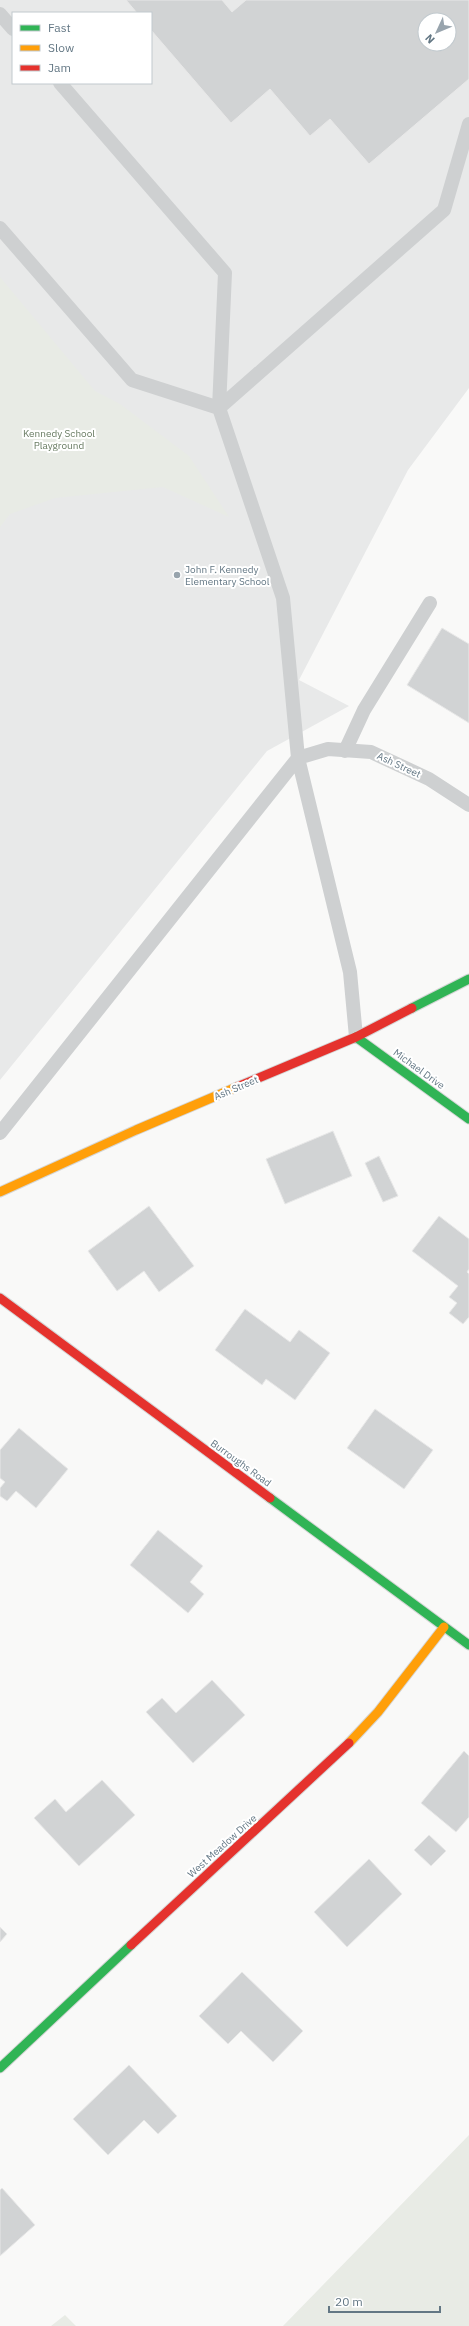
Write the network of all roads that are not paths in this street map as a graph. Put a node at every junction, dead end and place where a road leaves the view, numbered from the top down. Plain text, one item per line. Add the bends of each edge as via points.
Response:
1 (0, 14) edge
2 (12, 28) edge
3 (61, 84) edge
4 (469, 124) edge
5 (0, 228) edge
6 (219, 408) junction
7 (430, 602) dead end
8 (345, 751) junction
9 (298, 758) junction
10 (469, 805) edge
11 (469, 979) edge
12 (356, 1037) junction
13 (469, 1119) edge
14 (0, 1133) edge
15 (0, 1192) edge
16 (0, 1298) edge
17 (444, 1627) junction
18 (469, 1645) edge
19 (0, 2068) edge

1 - 2 lane
3 - 6 lane via 225,273
4 - 6 lane via 444,210
5 - 6 lane via 132,380
6 - 9 lane via 282,598
7 - 8 lane via 364,710
8 - 9 lane, Ash Street via 328,749
8 - 10 lane, Ash Street via 371,752 429,779
9 - 12 lane via 350,972
9 - 14 lane
11 - 12 street, Ash Street
12 - 13 street, Michael Drive
12 - 15 street, Ash Street via 136,1130
16 - 17 street, Burroughs Road
17 - 18 street, Burroughs Road
17 - 19 street, West Meadow Drive via 378,1712 329,1763

